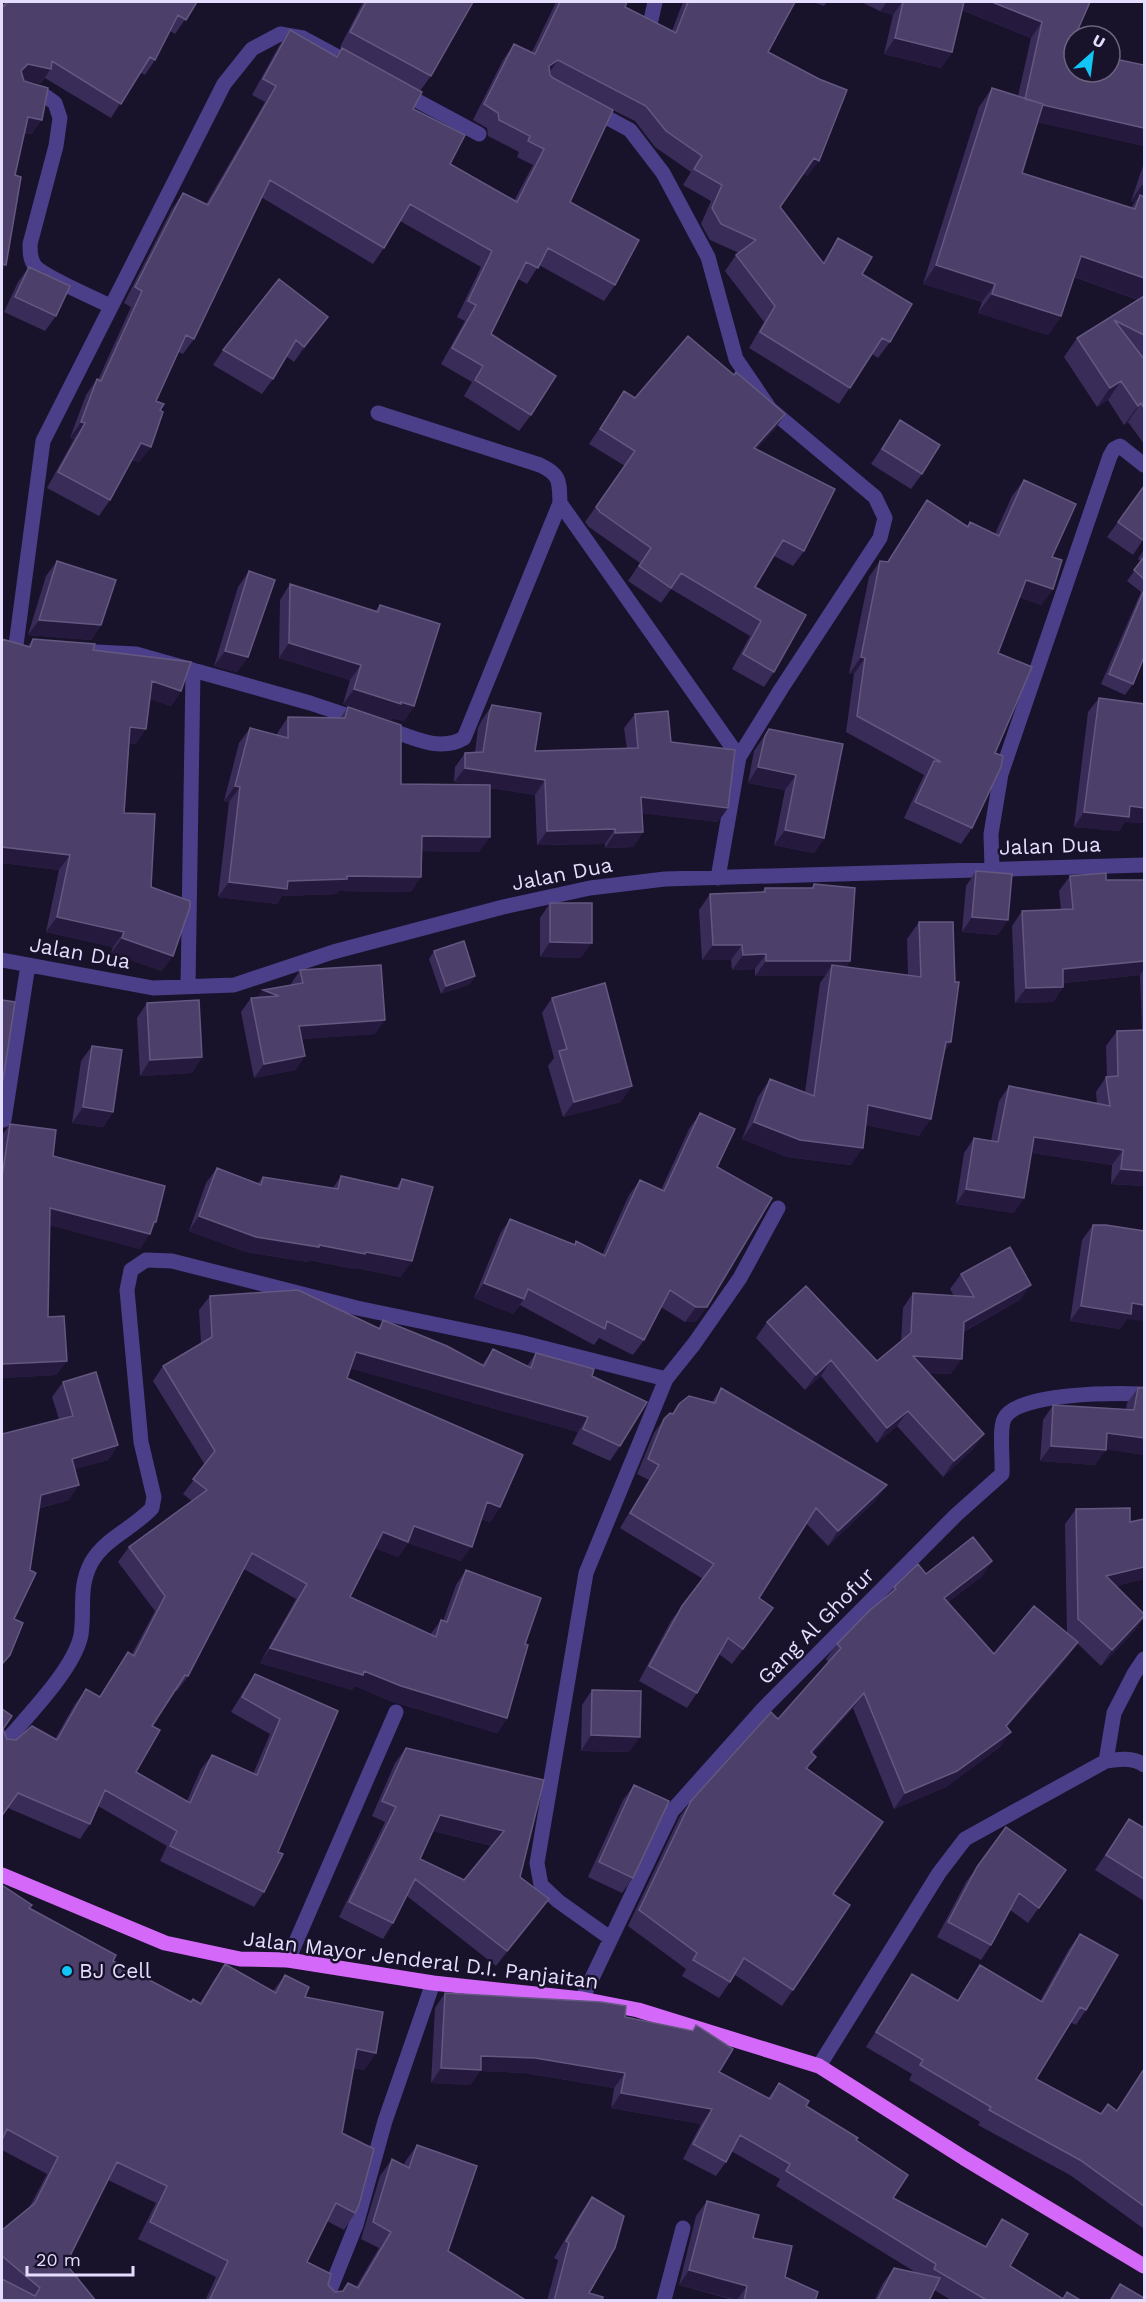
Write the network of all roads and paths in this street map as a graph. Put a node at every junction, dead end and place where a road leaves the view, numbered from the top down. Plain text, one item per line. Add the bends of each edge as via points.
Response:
1 (655, 2) edge
2 (651, 20) edge
3 (365, 72) edge
4 (386, 83) edge
5 (20, 88) edge
6 (578, 102) edge
7 (479, 134) dead end
8 (110, 306) junction
9 (378, 413) dead end
10 (1144, 465) edge
11 (560, 503) junction
12 (15, 644) edge
13 (86, 651) edge
14 (193, 670) junction
15 (739, 757) junction
16 (1144, 865) edge
17 (992, 869) junction
18 (718, 878) junction
19 (2, 960) edge
20 (28, 965) junction
21 (189, 987) junction
22 (4, 1120) dead end
23 (778, 1208) dead end
24 (666, 1379) junction
25 (1144, 1394) edge
26 (1144, 1659) edge
27 (396, 1712) dead end
28 (2, 1746) edge
29 (1106, 1761) junction
30 (1144, 1765) edge
31 (2, 1875) edge
32 (610, 1938) junction
33 (288, 1960) junction
34 (433, 1983) junction
35 (582, 1999) junction
36 (819, 2066) junction
37 (683, 2228) dead end
38 (1144, 2266) edge
39 (326, 2301) edge
40 (664, 2301) edge

1 - 2 street
3 - 8 street via 303,38 280,34 252,49 224,84
4 - 7 street
5 - 8 street via 41,93 55,103 60,118 30,256 45,274
6 - 15 street via 630,130 663,173 708,257 736,359 770,409 875,497 885,518 880,538
8 - 12 street via 43,441
9 - 11 street via 550,469 559,480
10 - 17 street via 1120,446 1110,456 1001,774 991,834
11 - 14 street via 464,738 453,744 436,745
11 - 15 street
13 - 14 street via 136,654
14 - 21 street
15 - 18 street
16 - 17 street, Jalan Dua
17 - 18 street, Jalan Dua
18 - 21 street, Jalan Dua via 665,879 590,888 333,952 234,985
19 - 20 street, Jalan Dua
20 - 21 street, Jalan Dua via 153,988
20 - 22 street
23 - 24 street via 740,1278
24 - 28 street via 172,1261 146,1260 131,1270 127,1290 141,1442 154,1497 152,1508 92,1562 82,1590 81,1634 75,1653
24 - 32 street via 586,1573 537,1863 541,1885
25 - 32 street, Gang Al Ghofur via 1092,1393 1023,1404 1009,1411 1003,1421 1002,1474 947,1523 763,1708 672,1811
26 - 29 street via 1114,1713
27 - 33 street
29 - 30 street via 1124,1759
29 - 36 street via 965,1839 939,1873
31 - 33 main road, Jalan Mayor Jenderal D.I. Panjaitan via 165,1943 240,1959
32 - 35 street, Gang Al Ghofur
33 - 34 main road, Jalan Mayor Jenderal D.I. Panjaitan
34 - 35 main road, Jalan Mayor Jenderal D.I. Panjaitan
34 - 39 street via 385,2121 356,2225
35 - 36 main road, Jalan Mayor Jenderal D.I. Panjaitan via 638,2010
36 - 38 main road, Jalan Mayor Jenderal D.I. Panjaitan
37 - 40 street

